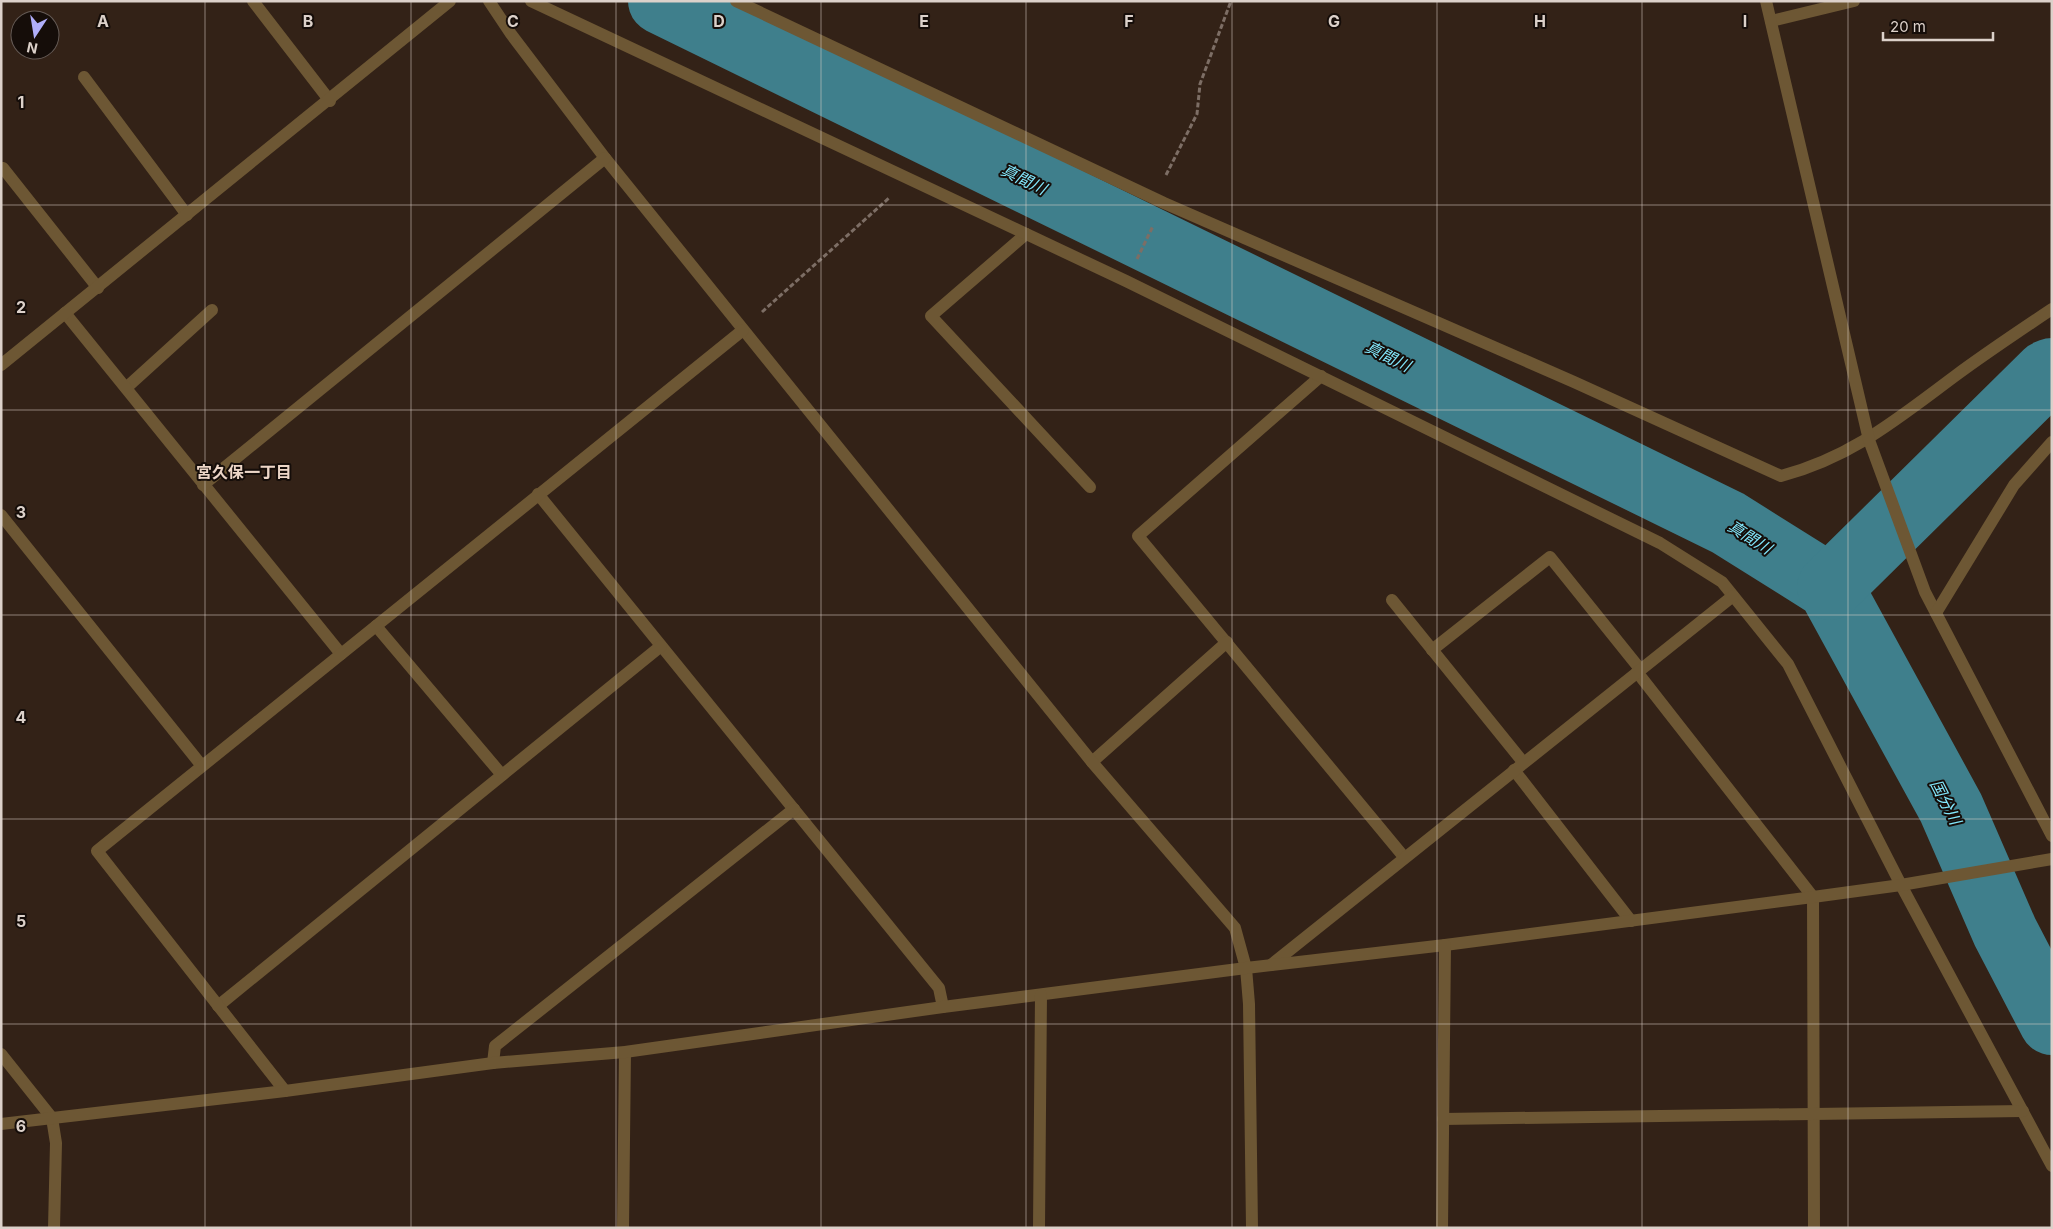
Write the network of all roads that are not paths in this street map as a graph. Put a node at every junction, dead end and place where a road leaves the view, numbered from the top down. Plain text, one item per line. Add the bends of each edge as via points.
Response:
1 (253, 1) edge
2 (450, 1) edge
3 (489, 1) edge
4 (531, 1) edge
5 (736, 1) edge
6 (1766, 1) edge
7 (1854, 1) edge
8 (1771, 21) junction
9 (84, 77) dead end
10 (330, 100) junction
11 (605, 158) junction
12 (3, 168) dead end
13 (187, 215) junction
14 (1026, 234) junction
15 (98, 288) junction
16 (2052, 309) edge
17 (212, 310) dead end
18 (66, 313) junction
19 (743, 330) junction
20 (1, 366) edge
21 (1321, 376) junction
22 (126, 388) junction
23 (1869, 440) junction
24 (2052, 442) edge
25 (203, 485) junction
26 (1090, 487) dead end
27 (538, 494) junction
28 (1, 515) edge
29 (1733, 596) junction
30 (1392, 600) dead end
31 (1936, 613) junction
32 (376, 626) junction
33 (1227, 642) junction
34 (661, 646) junction
35 (1432, 650) junction
36 (341, 654) junction
37 (1639, 671) junction
38 (1092, 762) junction
39 (202, 766) junction
40 (1518, 766) junction
41 (502, 775) junction
42 (794, 809) junction
43 (2052, 836) edge
44 (1404, 857) junction
45 (2052, 859) edge
46 (1900, 885) junction
47 (1813, 897) junction
48 (1631, 921) junction
49 (1445, 945) junction
50 (1271, 965) junction
51 (1246, 968) junction
52 (1041, 995) junction
53 (218, 1006) junction
54 (942, 1007) junction
55 (625, 1052) junction
56 (1, 1054) edge
57 (493, 1063) junction
58 (285, 1091) junction
59 (2023, 1111) junction
60 (1814, 1114) junction
61 (52, 1118) junction
62 (1443, 1119) junction
63 (1, 1124) edge
64 (2052, 1166) edge
65 (54, 1228) edge
66 (623, 1228) edge
67 (1039, 1228) edge
68 (1252, 1228) edge
69 (1442, 1228) edge
70 (1814, 1228) edge

1 - 10 street
2 - 10 street
3 - 11 street
4 - 14 street
5 - 23 street via 1164,203 1782,476 1812,468
6 - 8 street
7 - 8 street
8 - 23 street
9 - 13 street
10 - 13 street
11 - 19 street
11 - 25 street
12 - 15 street
13 - 15 street
14 - 21 street
14 - 26 street via 931,316
15 - 18 street
16 - 23 street via 1992,348
17 - 22 street
18 - 20 street
18 - 22 street
19 - 27 street
19 - 38 street
21 - 29 street via 1660,543 1722,582
21 - 33 street via 1138,536
22 - 25 street
23 - 31 street via 1925,592
24 - 31 street via 2014,486
25 - 36 street
27 - 32 street
27 - 34 street
28 - 39 street
29 - 37 street
29 - 46 street via 1788,664
30 - 35 street
31 - 43 street
32 - 36 street
32 - 41 street
33 - 38 street
33 - 44 street
34 - 41 street
34 - 42 street
35 - 37 street via 1550,557
35 - 40 street
36 - 39 street
37 - 40 street
37 - 47 street
38 - 51 street via 1235,928
39 - 53 street via 97,851
40 - 44 street
40 - 48 street
41 - 53 street
42 - 54 street via 939,988
42 - 57 street via 495,1046
44 - 50 street
45 - 46 street
46 - 47 street
46 - 59 street
47 - 48 street
47 - 60 street
48 - 49 street
49 - 50 street
49 - 62 street
50 - 51 street
51 - 52 street
51 - 68 street
52 - 54 street
52 - 67 street
53 - 58 street
54 - 55 street
55 - 57 street
55 - 66 street
56 - 61 street
57 - 58 street
58 - 61 street
59 - 60 street
59 - 64 street
60 - 62 street
60 - 70 street
61 - 63 street
61 - 65 street via 56,1143
62 - 69 street

